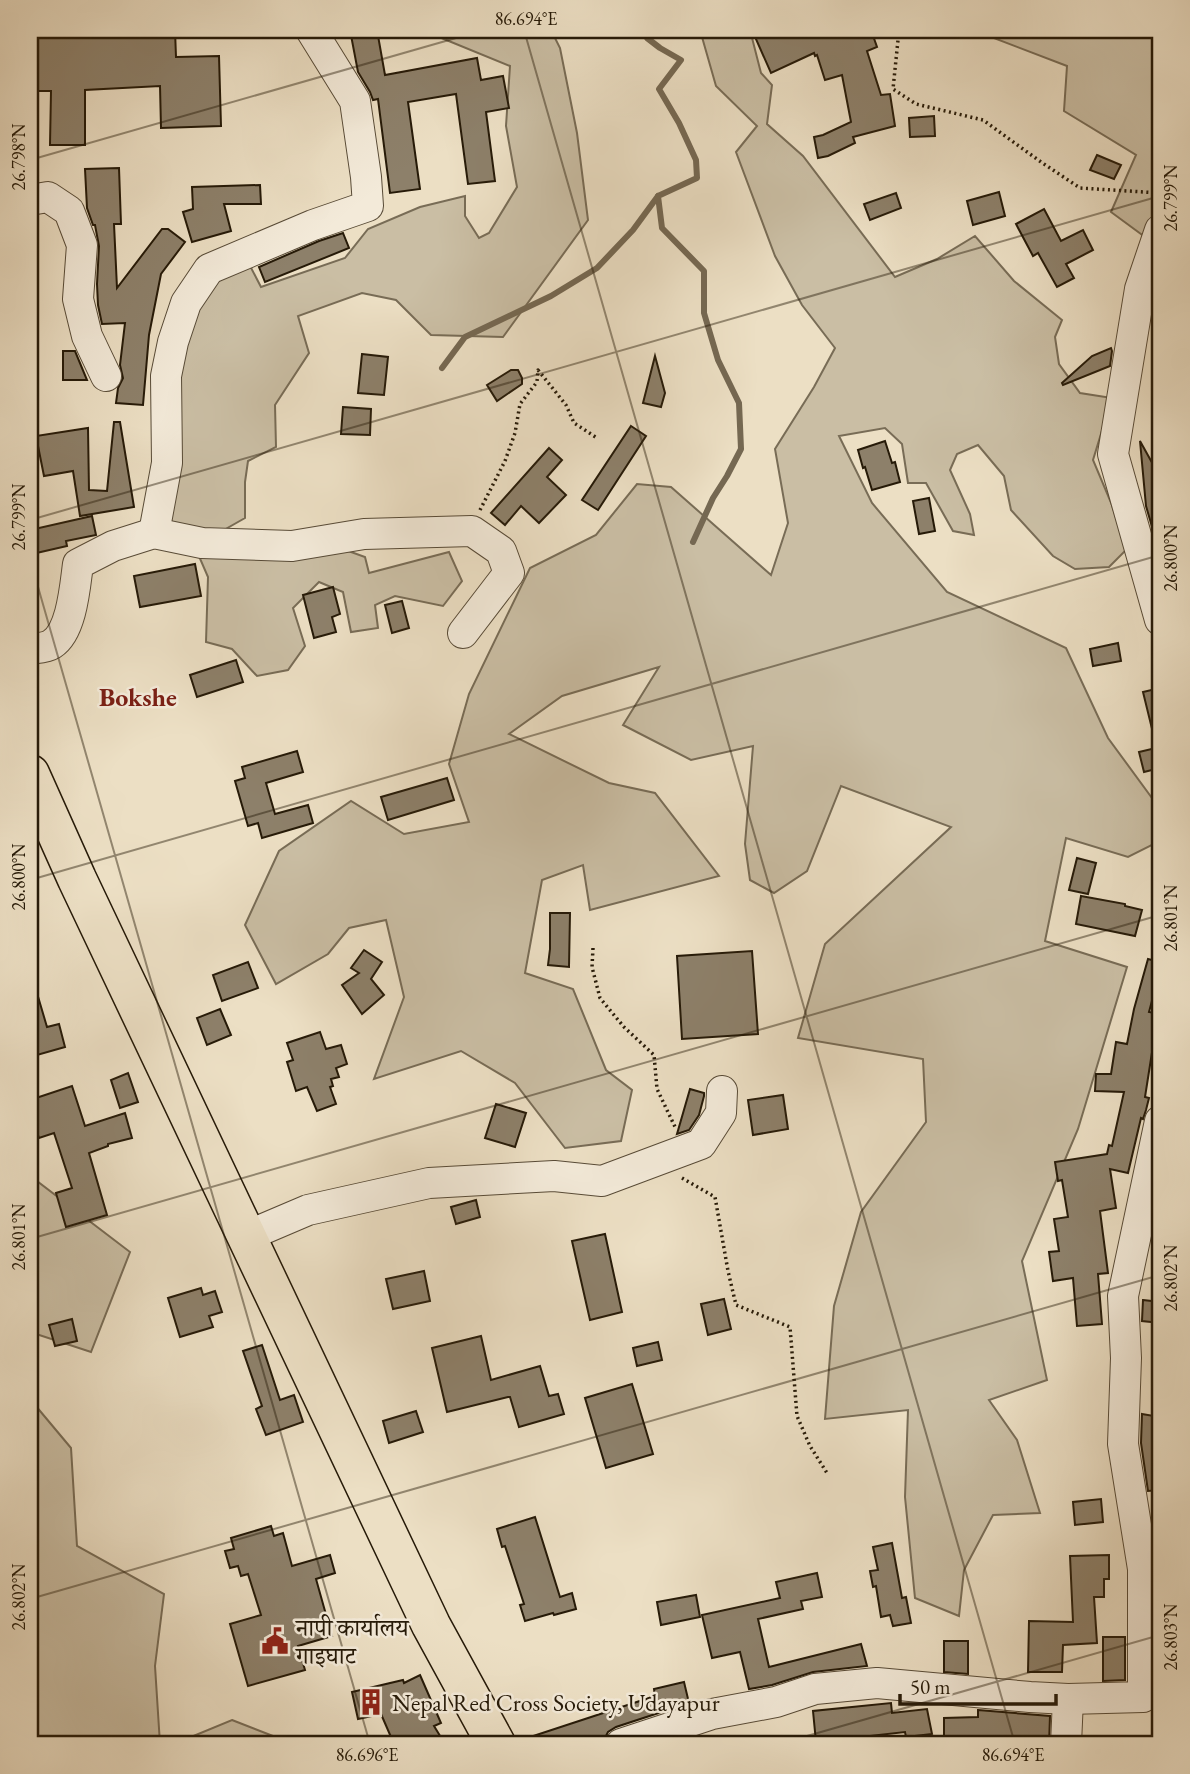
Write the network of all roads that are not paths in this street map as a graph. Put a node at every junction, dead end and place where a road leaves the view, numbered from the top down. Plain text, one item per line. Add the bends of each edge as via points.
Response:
1 (311, 30) edge
2 (30, 200) edge
3 (1160, 230) edge
4 (106, 376) dead end
5 (154, 533) junction
6 (1160, 620) edge
7 (463, 634) dead end
8 (30, 649) edge
9 (30, 774) edge
10 (722, 1091) dead end
11 (1160, 1121) edge
12 (247, 1237) junction
13 (1068, 1699) junction
14 (496, 1744) edge
15 (621, 1744) edge
16 (1066, 1744) edge

1 - 5 street via 355,102 368,206 209,270 186,303 166,376 167,463
2 - 4 street via 48,197 69,211 82,245 78,299 87,336
3 - 6 street via 1140,289 1113,454
5 - 7 street via 202,543 292,546 364,534 471,531 501,551 509,573
5 - 8 street via 78,564 72,608 61,636 51,646
9 - 12 main road
10 - 12 street via 721,1113 701,1144 602,1181 554,1176 429,1183 308,1210
11 - 13 street via 1123,1296 1123,1444 1143,1569 1143,1697
12 - 14 main road via 430,1625
13 - 15 street via 877,1683 815,1689 712,1714
13 - 16 street

